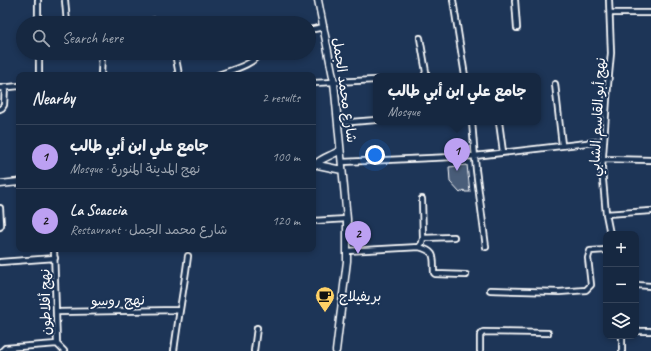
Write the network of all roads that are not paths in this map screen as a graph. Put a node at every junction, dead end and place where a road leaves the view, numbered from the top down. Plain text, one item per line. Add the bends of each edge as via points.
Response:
1 (38, 0) edge
2 (65, 0) edge
3 (318, 0) edge
4 (453, 0) edge
5 (515, 0) edge
6 (608, 0) edge
7 (610, 13) junction
8 (651, 13) edge
9 (38, 16) edge
10 (66, 16) edge
11 (324, 27) junction
12 (517, 28) dead end
13 (316, 29) edge
14 (420, 38) dead end
15 (39, 60) edge
16 (102, 60) edge
17 (176, 60) edge
18 (254, 60) edge
19 (39, 72) edge
20 (101, 72) edge
21 (178, 72) edge
22 (226, 72) edge
23 (426, 73) edge
24 (465, 73) edge
25 (373, 80) edge
26 (334, 82) junction
27 (316, 83) edge
28 (555, 84) dead end
29 (16, 86) edge
30 (2, 88) edge
31 (0, 109) edge
32 (373, 120) edge
33 (338, 123) junction
34 (472, 125) edge
35 (499, 125) edge
36 (604, 141) junction
37 (562, 145) junction
38 (340, 150) junction
39 (503, 152) junction
40 (474, 156) junction
41 (604, 160) junction
42 (651, 160) edge
43 (342, 162) junction
44 (316, 163) edge
45 (316, 165) edge
46 (342, 170) junction
47 (16, 182) edge
48 (0, 184) edge
49 (422, 199) dead end
50 (0, 208) edge
51 (651, 211) edge
52 (606, 214) junction
53 (347, 219) junction
54 (316, 221) edge
55 (0, 227) edge
56 (609, 231) edge
57 (454, 237) dead end
58 (423, 238) junction
59 (419, 247) junction
60 (486, 247) dead end
61 (603, 250) edge
62 (347, 251) junction
63 (54, 252) edge
64 (188, 256) dead end
65 (55, 258) junction
66 (0, 262) edge
67 (466, 275) dead end
68 (639, 285) edge
69 (651, 286) edge
70 (490, 290) dead end
71 (179, 310) junction
72 (57, 312) junction
73 (257, 328) dead end
74 (639, 331) edge
75 (651, 331) edge
76 (548, 333) dead end
77 (622, 339) edge
78 (57, 344) junction
79 (2, 351) edge
80 (64, 351) edge
81 (174, 351) edge
82 (254, 351) edge
83 (336, 351) edge
84 (480, 351) edge
85 (622, 351) edge

1 - 9 street
2 - 10 street
3 - 11 street, شارع محمد الجمل
4 - 24 street
5 - 12 street
6 - 7 street, نهج أبو القاسم الشابي
7 - 8 street
7 - 36 street, نهج أبو القاسم الشابي via 611,53
11 - 13 street
11 - 26 street, شارع محمد الجمل
14 - 23 street
15 - 19 street
16 - 20 street
17 - 21 street
18 - 22 street
25 - 26 street
26 - 27 street
26 - 33 street, شارع محمد الجمل
28 - 37 street
29 - 30 street
30 - 31 street via 4,105
32 - 33 street
33 - 38 street, شارع محمد الجمل
34 - 40 street
35 - 39 street
36 - 37 street
36 - 41 street, نهج أبو القاسم الشابي
37 - 39 street
38 - 43 street, شارع محمد الجمل
38 - 44 street
39 - 40 street
40 - 43 street
40 - 60 street
41 - 42 street
41 - 52 street, نهج أبو القاسم الشابي via 602,169
43 - 46 street, شارع محمد الجمل
45 - 46 street
46 - 53 street, شارع محمد الجمل
47 - 48 street
49 - 58 street
50 - 55 street
51 - 52 street
52 - 56 street, نهج أبو القاسم الشابي
53 - 54 street
53 - 62 street, شارع محمد الجمل
57 - 58 street
58 - 59 street
59 - 62 street
59 - 67 street via 433,254 435,274
61 - 70 street via 590,251 588,258 591,285 586,290
62 - 83 street, شارع محمد الجمل
63 - 65 street, نهج أفلاطون
64 - 71 street
65 - 66 street
65 - 72 street, نهج أفلاطون
68 - 69 street
71 - 72 street, نهج روسو
71 - 81 street
72 - 78 street, نهج أفلاطون
73 - 82 street
74 - 75 street
76 - 84 street via 483,332 480,336
77 - 85 street
78 - 79 street via 4,348
78 - 80 street, نهج أفلاطون

